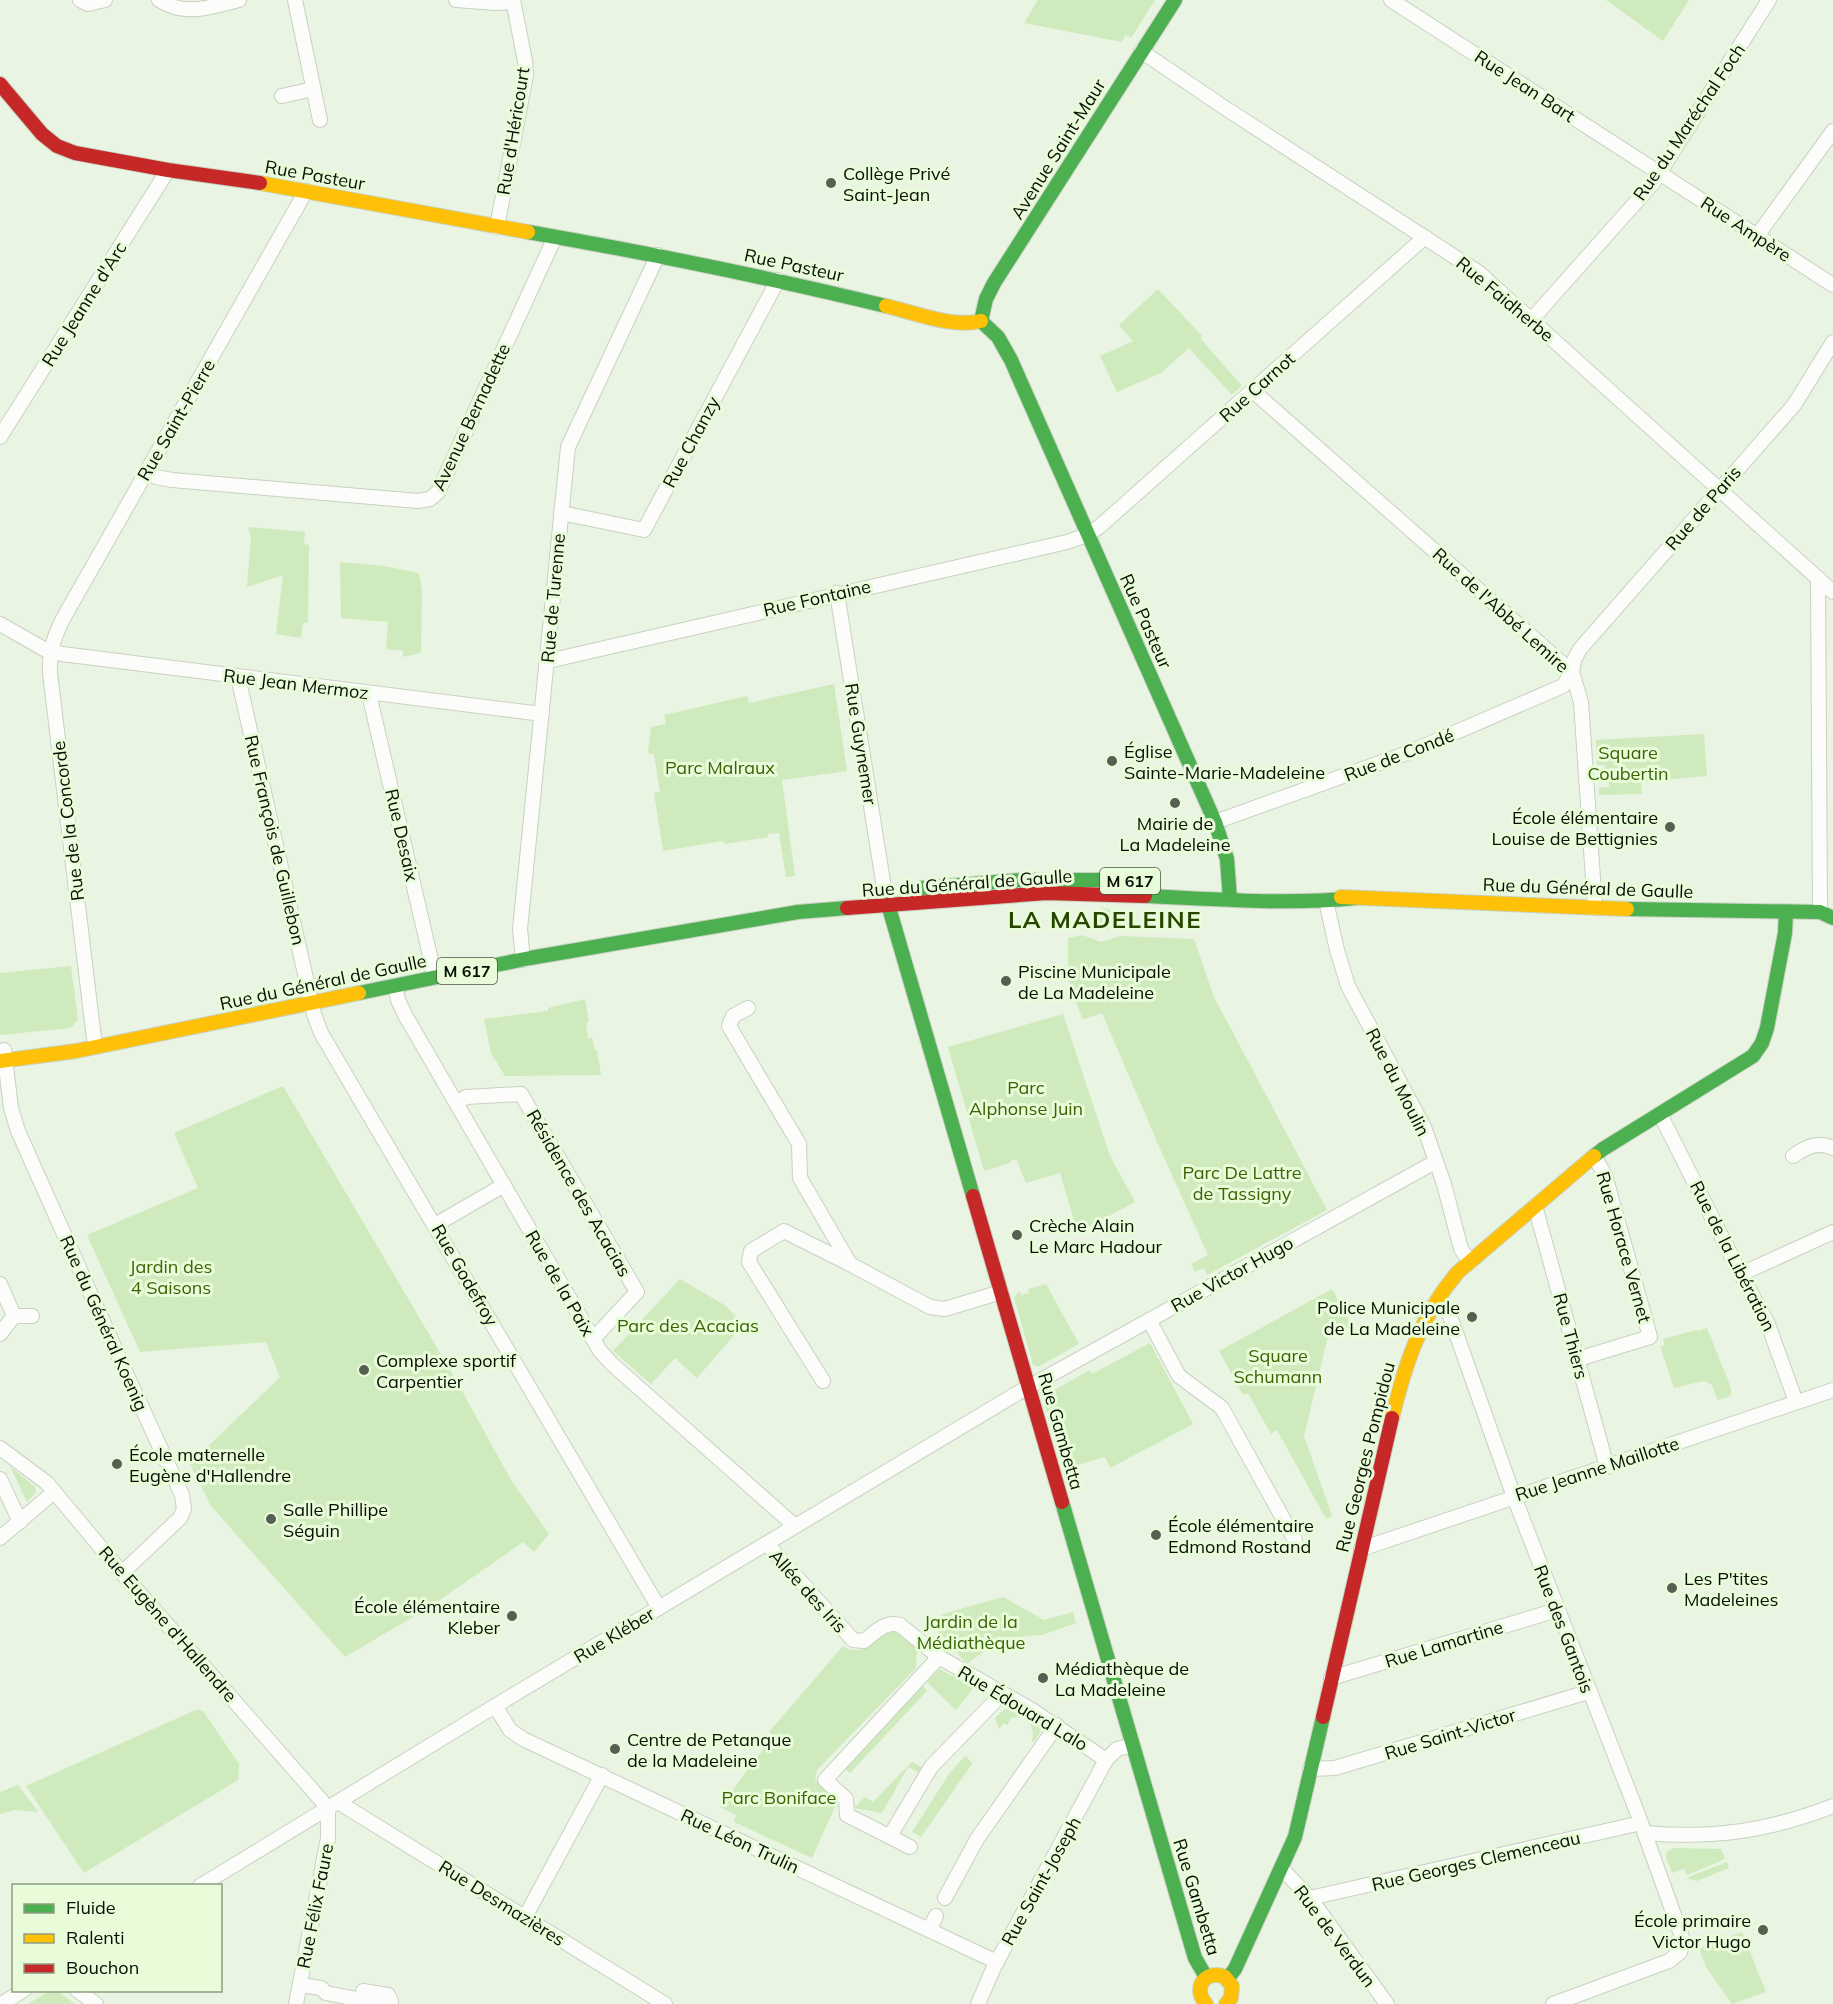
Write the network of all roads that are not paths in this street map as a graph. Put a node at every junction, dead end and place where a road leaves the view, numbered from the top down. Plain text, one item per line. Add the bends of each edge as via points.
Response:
1 (80, 0) edge
2 (105, 0) edge
3 (159, 0) edge
4 (239, 0) edge
5 (296, 0) edge
6 (456, 0) edge
7 (1175, 0) edge
8 (1391, 0) edge
9 (1769, 0) edge
10 (513, 1) edge
11 (1141, 51) junction
12 (0, 84) edge
13 (313, 89) junction
14 (282, 96) dead end
15 (320, 120) dead end
16 (1833, 131) edge
17 (168, 170) junction
18 (1659, 172) junction
19 (306, 191) junction
20 (497, 227) junction
21 (1756, 236) junction
22 (555, 237) junction
23 (1425, 237) junction
24 (657, 255) junction
25 (778, 279) junction
26 (1833, 285) edge
27 (1532, 319) junction
28 (981, 321) junction
29 (1833, 342) edge
30 (1253, 391) junction
31 (0, 437) edge
32 (147, 472) junction
33 (1720, 489) junction
34 (561, 513) junction
35 (1087, 535) junction
36 (1818, 579) junction
37 (1833, 592) edge
38 (837, 593) junction
39 (0, 624) edge
40 (50, 651) junction
41 (548, 661) junction
42 (1572, 672) junction
43 (238, 677) junction
44 (369, 694) junction
45 (542, 714) junction
46 (1215, 822) junction
47 (1131, 881) dead end
48 (1208, 885) dead end
49 (1231, 893) junction
50 (1355, 898) junction
51 (886, 900) junction
52 (1326, 901) junction
53 (1833, 906) edge
54 (1595, 908) junction
55 (1786, 912) junction
56 (1820, 912) junction
57 (1833, 918) edge
58 (523, 960) junction
59 (435, 977) junction
60 (395, 986) junction
61 (312, 1002) junction
62 (748, 1008) dead end
63 (95, 1044) junction
64 (2, 1055) edge
65 (457, 1103) junction
66 (1660, 1114) junction
67 (1833, 1148) edge
68 (1594, 1156) junction
69 (1793, 1156) dead end
70 (1435, 1162) junction
71 (504, 1185) junction
72 (1535, 1206) junction
73 (435, 1225) junction
74 (1833, 1232) edge
75 (1470, 1262) junction
76 (850, 1264) junction
77 (1741, 1274) junction
78 (0, 1284) edge
79 (1001, 1292) junction
80 (1434, 1304) junction
81 (14, 1316) junction
82 (32, 1316) dead end
83 (1149, 1320) junction
84 (0, 1334) edge
85 (593, 1339) junction
86 (1578, 1359) junction
87 (823, 1381) dead end
88 (1029, 1386) junction
89 (1833, 1390) edge
90 (1796, 1402) junction
91 (0, 1448) edge
92 (1607, 1467) junction
93 (0, 1479) edge
94 (54, 1492) junction
95 (1514, 1497) junction
96 (20, 1522) junction
97 (795, 1526) junction
98 (0, 1538) edge
99 (1295, 1540) dead end
100 (766, 1544) junction
101 (1361, 1548) junction
102 (122, 1573) junction
103 (659, 1608) junction
104 (1557, 1610) junction
105 (939, 1657) junction
106 (1331, 1678) junction
107 (1588, 1692) junction
108 (1002, 1694) junction
109 (495, 1706) junction
110 (1056, 1725) junction
111 (1133, 1745) junction
112 (1106, 1760) junction
113 (1310, 1769) junction
114 (602, 1775) junction
115 (333, 1805) junction
116 (1833, 1806) edge
117 (1643, 1828) junction
118 (890, 1836) junction
119 (910, 1847) dead end
120 (1282, 1869) junction
121 (203, 1884) edge
122 (1310, 1898) junction
123 (945, 1899) dead end
124 (936, 1916) dead end
125 (525, 1917) junction
126 (929, 1930) junction
127 (997, 1962) junction
128 (1206, 1977) junction
129 (1228, 1978) junction
130 (300, 1985) junction
131 (21, 1992) edge
132 (80, 1992) edge
133 (1, 2004) edge
134 (96, 2004) edge
135 (296, 2004) edge
136 (385, 2004) edge
137 (665, 2004) edge
138 (978, 2004) edge
139 (1206, 2004) edge
140 (1226, 2004) edge
141 (1387, 2004) edge
142 (1553, 2004) edge

1 - 2 street via 88,4
3 - 4 street via 187,11
5 - 13 street
6 - 10 street
7 - 11 street, Avenue Saint-Maur
8 - 18 street, Rue Jean Bart
9 - 18 street, Rue du Maréchal Foch
10 - 20 street, Rue d'Héricourt via 526,75
11 - 23 street, Rue Faidherbe
11 - 28 street, Avenue Saint-Maur via 994,283
12 - 17 street, Rue Pasteur via 31,123 57,146 75,153
13 - 14 street
13 - 15 street
16 - 21 street
17 - 19 street, Rue Pasteur
17 - 31 street, Rue Jeanne d'Arc
18 - 21 street, Rue Ampère
18 - 27 street, Rue du Maréchal Foch via 1644,194
19 - 20 street, Rue Pasteur
19 - 32 street, Rue Saint-Pierre
20 - 22 street, Rue Pasteur
21 - 26 street, Rue Ampère
22 - 24 street, Rue Pasteur
22 - 32 street, Avenue Bernadette via 438,492 430,499 172,480
23 - 27 street, Rue Faidherbe via 1478,272
23 - 30 street, Rue Carnot
24 - 25 street, Rue Pasteur
24 - 34 street, Rue de Turenne via 570,439
25 - 28 street, Rue Pasteur via 956,323
25 - 34 street, Rue Chanzy via 644,530
27 - 33 street, Rue Faidherbe
28 - 35 street, Rue Pasteur via 998,337 1011,360
29 - 33 street, Rue de Paris via 1794,405
30 - 35 street, Rue Carnot
30 - 42 street, Rue de l'Abbé Lemire
32 - 40 street, Rue Saint-Pierre via 60,626
33 - 36 street, Rue Faidherbe
33 - 42 street, Rue de Paris via 1580,649
34 - 41 street, Rue de Turenne
35 - 38 street, Rue Fontaine
35 - 46 street, Rue Pasteur
36 - 37 street, Rue Faidherbe
36 - 56 street
38 - 41 street, Rue Fontaine
38 - 51 street, Rue Guynemer
39 - 40 street
40 - 43 street, Rue Jean Mermoz
40 - 63 street, Rue de la Concorde
41 - 45 street, Rue de Turenne
42 - 46 street, Rue de Condé via 1563,686 1410,752
42 - 54 street, Rue de l'Abbé Lemire via 1581,702
43 - 44 street, Rue Jean Mermoz
43 - 61 street, Rue François de Guillebon
44 - 45 street, Rue Jean Mermoz
44 - 59 street, Rue Desaix
45 - 58 street, Rue de Turenne via 520,929
46 - 49 street, Rue Pasteur via 1227,854
47 - 51 street, Rue du Général de Gaulle / M 617 via 996,880 935,886
48 - 49 street, Rue du Général de Gaulle / M 617
49 - 50 street, Rue du Général de Gaulle / M 617
49 - 51 street, Rue du Général de Gaulle / M 617 via 1047,893
49 - 52 street, Rue du Général de Gaulle / M 617
50 - 52 street, Rue du Général de Gaulle / M 617
50 - 54 street, Rue du Général de Gaulle / M 617
51 - 58 street, Rue du Général de Gaulle / M 617
51 - 79 street, Rue Gambetta
52 - 70 street, Rue du Moulin via 1348,986 1424,1127
53 - 56 street, Rue du Général de Gaulle / M 617
54 - 55 street, Rue du Général de Gaulle / M 617
55 - 56 street, Rue du Général de Gaulle / M 617
55 - 66 street, Rue Georges Pompidou via 1767,1028 1758,1050
56 - 57 street, Rue du Général de Gaulle / M 617
58 - 59 street, Rue du Général de Gaulle / M 617
59 - 60 street, Rue du Général de Gaulle / M 617
60 - 61 street, Rue du Général de Gaulle / M 617
60 - 65 street, Rue de la Paix via 401,1010
61 - 63 street, Rue du Général de Gaulle / M 617
61 - 73 street, Rue Godefroy via 321,1032
62 - 76 street via 733,1016 729,1026 800,1144 800,1178
63 - 64 street, Rue du Général de Gaulle / M 617
64 - 102 street, Rue du Général Koenig via 14,1120 182,1496 184,1509 176,1523
65 - 71 street, Rue de la Paix
65 - 85 street, Résidence des Acacias via 466,1097 521,1095 637,1292
66 - 68 street, Rue Georges Pompidou
66 - 77 street, Rue de la Libération
67 - 69 street via 1811,1146
68 - 72 street, Rue Georges Pompidou
68 - 86 street, Rue Horace Vernet via 1605,1175 1650,1337
70 - 75 street, Rue du Moulin via 1461,1249
70 - 83 street, Rue Victor Hugo
71 - 73 street
71 - 85 street, Rue de la Paix
72 - 75 street, Rue Georges Pompidou
72 - 86 street, Rue Thiers
73 - 103 street, Rue Godefroy
74 - 77 street
75 - 80 street, Rue Georges Pompidou
76 - 79 street via 930,1307 945,1309
76 - 87 street via 783,1231 751,1251 749,1262
77 - 90 street, Rue de la Libération via 1771,1331
78 - 81 street
79 - 88 street, Rue Gambetta
80 - 95 street, Rue des Gantois via 1450,1316
80 - 101 street, Rue Georges Pompidou via 1401,1377
81 - 82 street
81 - 84 street
83 - 88 street, Rue Victor Hugo
83 - 99 street via 1179,1376 1222,1407
85 - 97 street, Rue de la Paix via 612,1364
86 - 92 street, Rue Thiers
88 - 97 street, Rue Kléber
88 - 111 street, Rue Gambetta
89 - 90 street, Rue Jeanne Maillotte
90 - 92 street, Rue Jeanne Maillotte
91 - 94 street, Rue Eugène d'Hallendre
92 - 95 street, Rue Jeanne Maillotte
93 - 96 street
94 - 96 street
94 - 102 street, Rue Eugène d'Hallendre
95 - 101 street, Rue Jeanne Maillotte
95 - 104 street, Rue des Gantois
96 - 98 street
97 - 100 street, Rue Kléber
100 - 103 street, Rue Kléber
100 - 105 street, Allée des Iris via 853,1640 864,1641 894,1623
101 - 106 street, Rue Georges Pompidou
102 - 115 street, Rue Eugène d'Hallendre
103 - 109 street, Rue Kléber
104 - 106 street, Rue Lamartine
104 - 107 street, Rue des Gantois
105 - 108 street, Rue Édouard Lalo
105 - 118 street, Rue Édouard Lalo via 825,1780 846,1799 847,1815
106 - 113 street, Rue Georges Pompidou
107 - 113 street, Rue Saint-Victor via 1335,1768
107 - 117 street, Rue des Gantois
108 - 110 street, Rue Édouard Lalo
108 - 118 street via 931,1767
109 - 114 street, Rue Léon Trulin via 517,1736
109 - 115 street, Rue Kléber
110 - 112 street, Rue Édouard Lalo
110 - 123 street via 977,1839
111 - 112 street, Rue Édouard Lalo via 1117,1749
111 - 128 street, Rue Gambetta via 1195,1958
112 - 127 street, Rue Saint-Joseph
113 - 120 street, Rue Georges Pompidou via 1295,1836
114 - 125 street
114 - 126 street, Rue Léon Trulin
115 - 121 street, Rue Kléber
115 - 125 street, Rue Desmazières
115 - 130 street, Rue Félix Faure
116 - 117 street, Rue Georges Clemenceau via 1734,1834 1700,1836
117 - 122 street, Rue Georges Clemenceau
117 - 142 street, Rue des Gantois via 1683,1935 1682,1948 1673,1958
118 - 119 street, Rue Édouard Lalo
120 - 122 street, Rue de Verdun
120 - 129 street, Rue Georges Pompidou
122 - 141 street, Rue de Verdun
124 - 126 street
125 - 137 street, Rue Desmazières
126 - 127 street, Rue Léon Trulin
127 - 138 street, Rue Saint-Joseph
128 - 129 street via 1217,1973
128 - 139 street via 1199,1991
129 - 140 street via 1233,1991
130 - 135 street, Rue Félix Faure
130 - 136 street via 321,1988 328,1984 388,1995 392,2001
131 - 133 street
132 - 134 street

